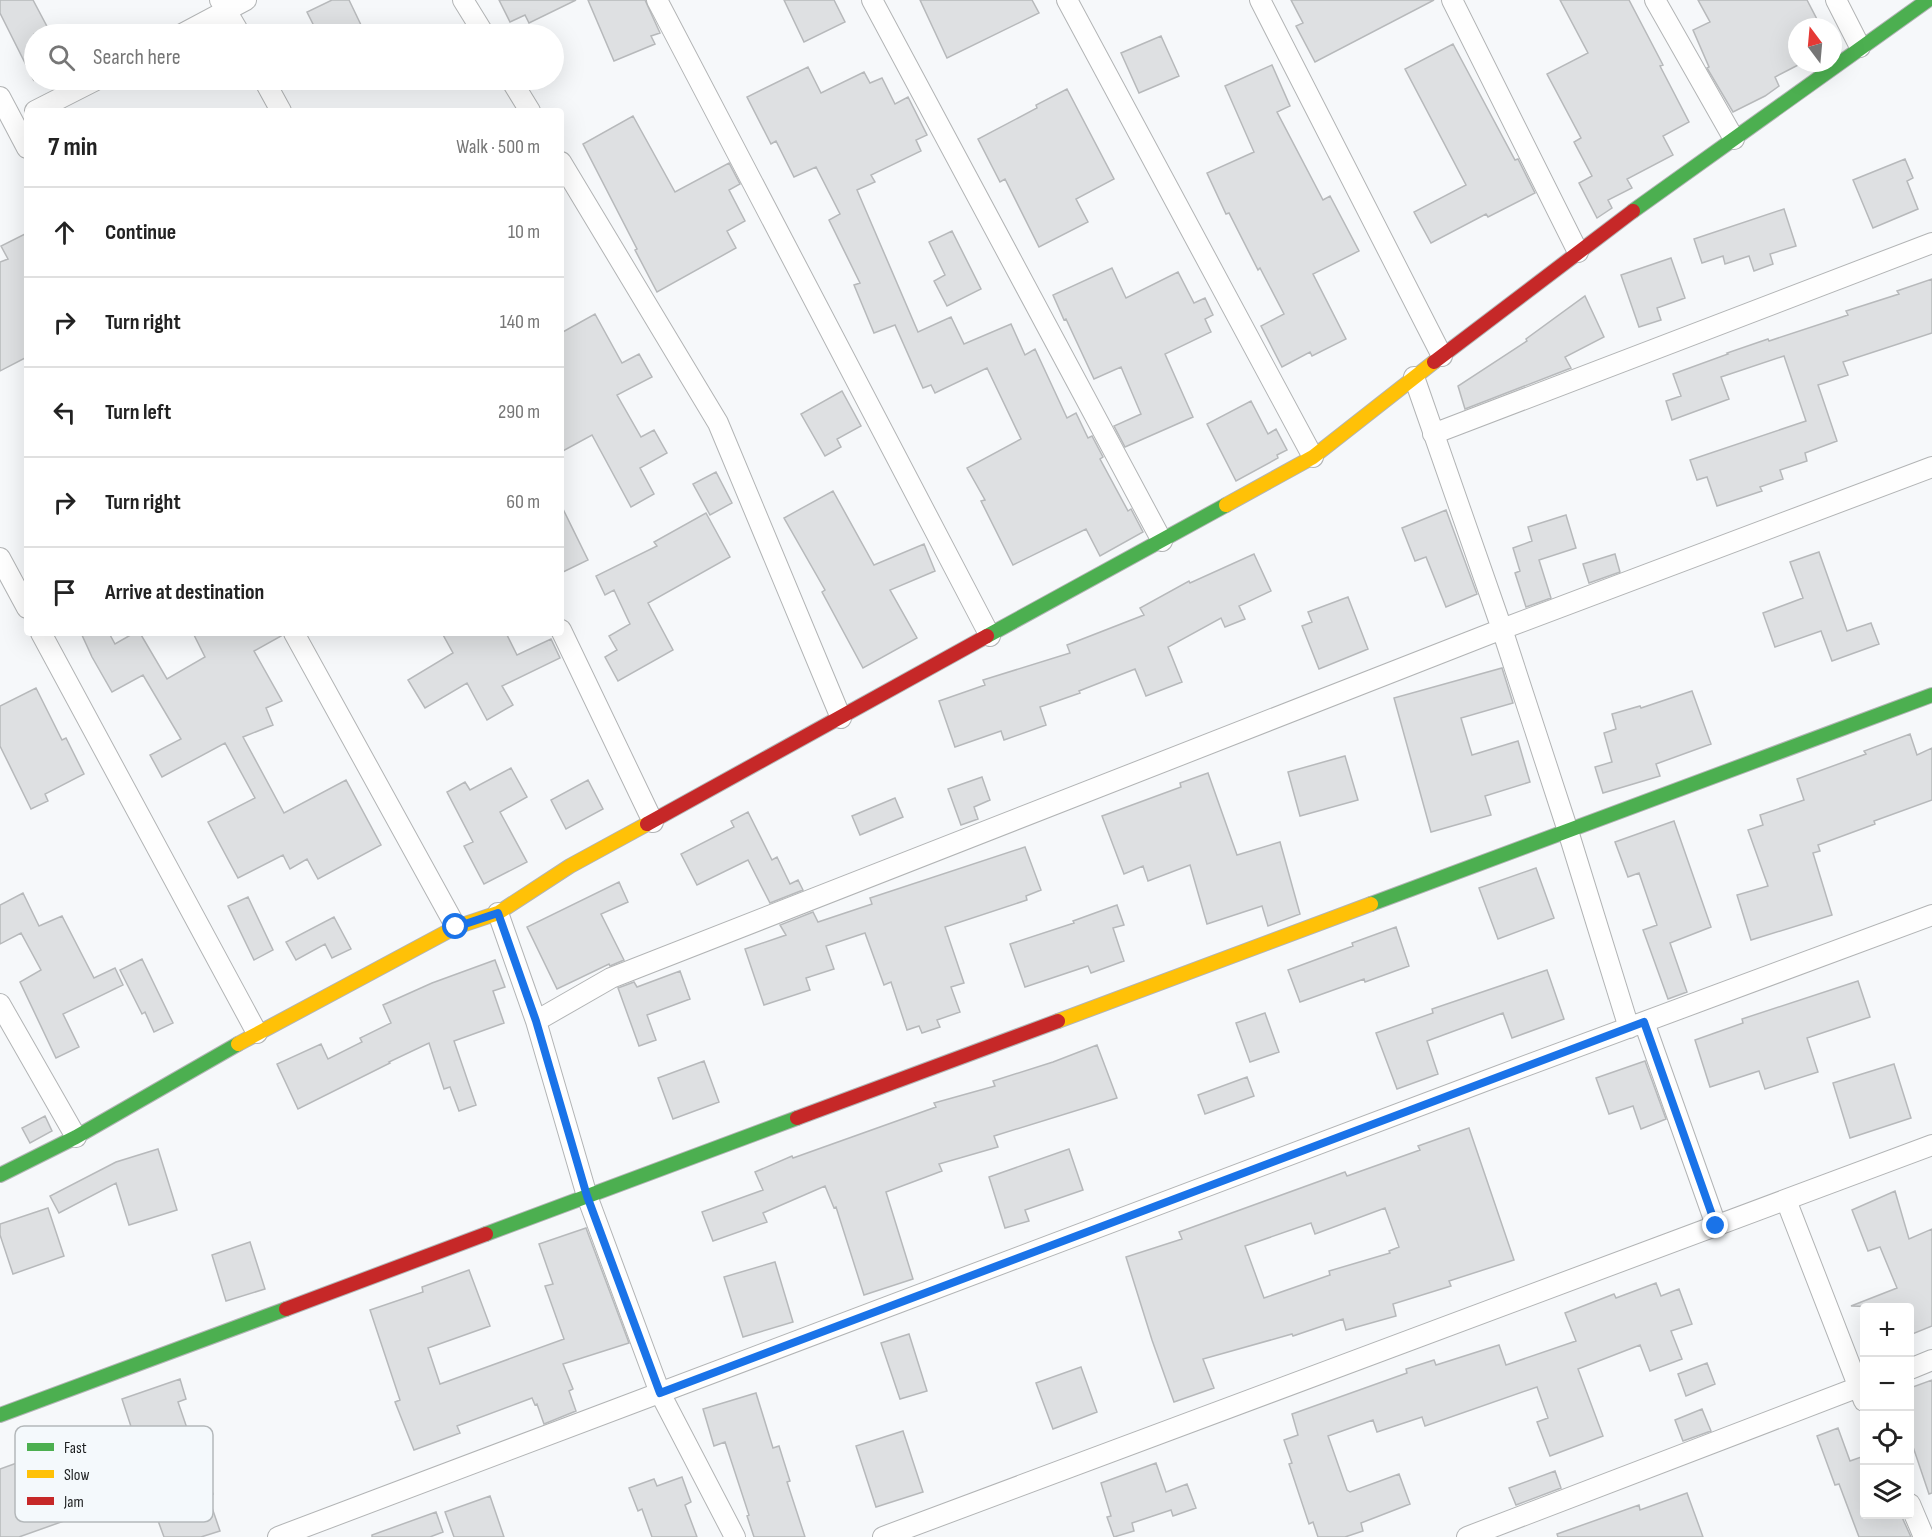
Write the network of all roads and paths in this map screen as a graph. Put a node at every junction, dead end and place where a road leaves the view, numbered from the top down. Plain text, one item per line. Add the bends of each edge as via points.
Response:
1 (246, 0) edge
2 (463, 0) edge
3 (657, 0) edge
4 (872, 0) edge
5 (1067, 0) edge
6 (1260, 0) edge
7 (1452, 0) edge
8 (1655, 0) edge
9 (1836, 0) edge
10 (1928, 0) edge
11 (223, 5) edge
12 (196, 24) edge
13 (234, 24) edge
14 (478, 24) edge
15 (1860, 47) junction
16 (76, 90) edge
17 (269, 90) edge
18 (517, 90) edge
19 (0, 97) edge
20 (41, 108) edge
21 (279, 108) edge
22 (528, 108) edge
23 (13, 123) edge
24 (1734, 139) junction
25 (24, 143) edge
26 (564, 167) edge
27 (1932, 243) edge
28 (1578, 252) junction
29 (1442, 356) junction
30 (1414, 377) junction
31 (1432, 434) junction
32 (1313, 457) junction
33 (1932, 467) edge
34 (1162, 541) junction
35 (0, 558) edge
36 (24, 602) edge
37 (1502, 629) junction
38 (42, 636) edge
39 (296, 636) edge
40 (564, 636) edge
41 (990, 636) junction
42 (1932, 695) edge
43 (841, 718) junction
44 (653, 822) junction
45 (1568, 831) junction
46 (498, 913) junction
47 (1932, 915) edge
48 (456, 927) junction
49 (0, 1004) edge
50 (536, 1021) junction
51 (1636, 1025) junction
52 (257, 1033) junction
53 (76, 1137) junction
54 (1932, 1145) edge
55 (0, 1175) edge
56 (587, 1196) junction
57 (1786, 1200) junction
58 (1716, 1226) junction
59 (1932, 1360) edge
60 (1914, 1367) edge
61 (1860, 1384) edge
62 (1860, 1392) edge
63 (660, 1393) junction
64 (0, 1415) edge
65 (1914, 1513) edge
66 (278, 1537) edge
67 (735, 1537) edge
68 (883, 1537) edge
69 (1467, 1537) edge
70 (1924, 1537) edge

1 - 11 street
2 - 14 street
3 - 41 street
4 - 34 street
5 - 32 street
6 - 29 street
7 - 28 street
8 - 24 street
9 - 15 street
10 - 15 street
11 - 12 street
11 - 13 street
15 - 24 street
16 - 20 street
17 - 21 street
18 - 22 street
19 - 23 street
23 - 25 street
24 - 28 street
26 - 43 street via 718,423
27 - 31 street
28 - 29 street
29 - 30 street
30 - 31 street
30 - 32 street
31 - 37 street
32 - 34 street
33 - 37 street
34 - 41 street
35 - 36 street
37 - 45 street
37 - 50 street via 611,978
38 - 52 street
39 - 48 street
40 - 44 street
41 - 43 street
42 - 45 street
43 - 44 street
44 - 46 street via 570,866
45 - 51 street
45 - 56 street
46 - 48 street
46 - 50 street
47 - 51 street
48 - 52 street
49 - 53 street
50 - 56 street
51 - 58 street
51 - 63 street
52 - 53 street
53 - 55 street
54 - 57 street
56 - 63 street
56 - 64 street
57 - 58 street
57 - 61 street
58 - 68 street
59 - 60 street
62 - 69 street
63 - 66 street
63 - 67 street
65 - 70 street

